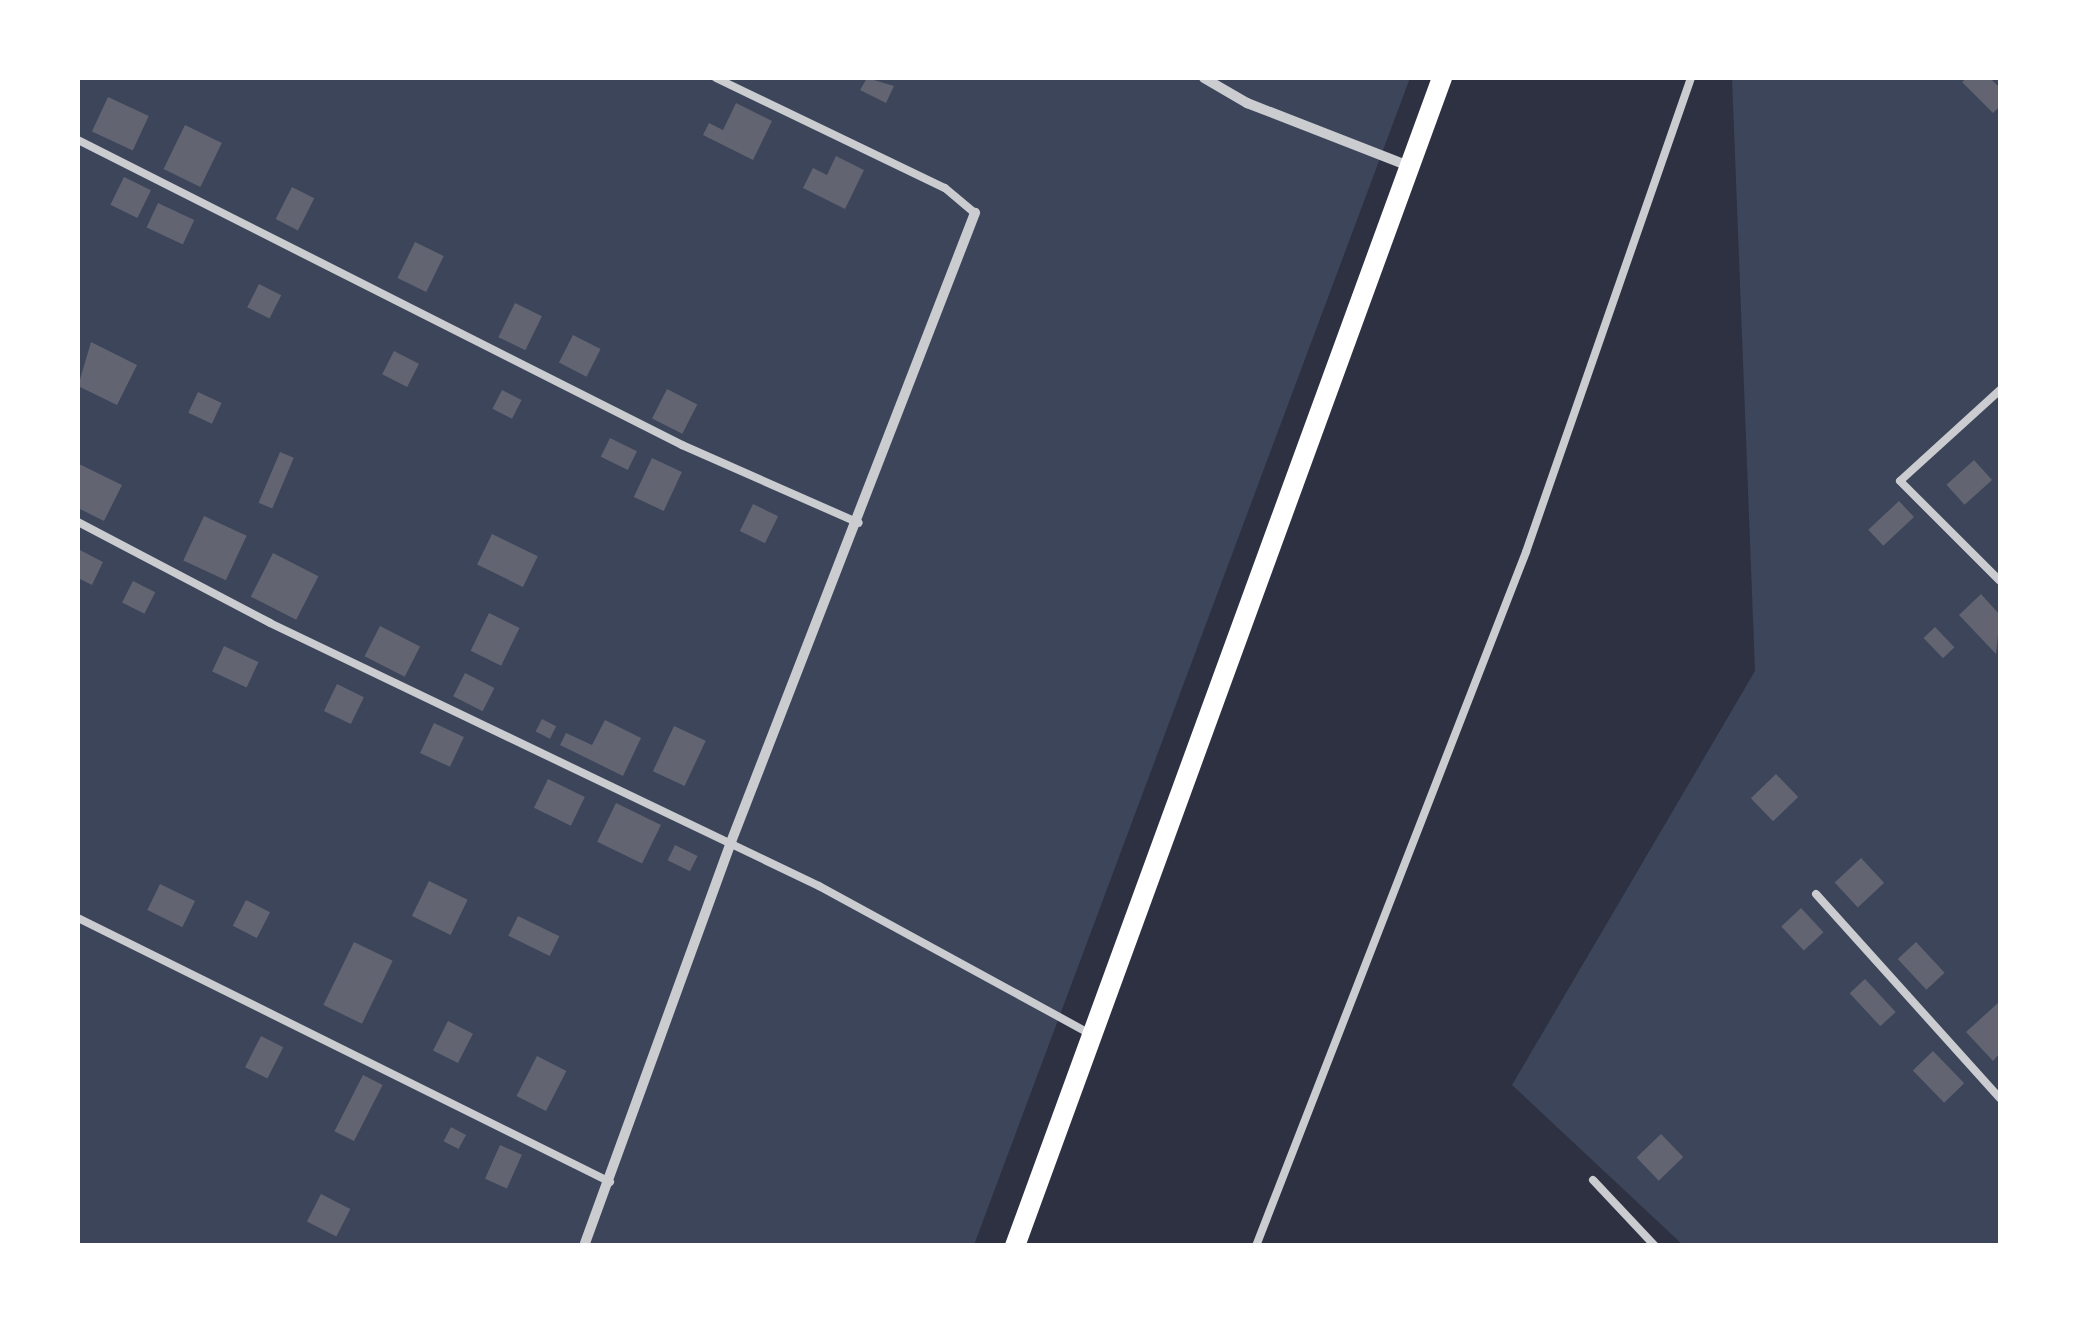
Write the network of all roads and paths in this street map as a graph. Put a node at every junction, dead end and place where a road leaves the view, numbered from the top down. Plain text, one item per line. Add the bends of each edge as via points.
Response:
1 (716, 78) edge
2 (1204, 78) edge
3 (1442, 78) edge
4 (1691, 78) edge
5 (78, 140) edge
6 (1410, 167) junction
7 (975, 214) joint
8 (2000, 390) edge
9 (78, 522) edge
10 (859, 523) junction
11 (2000, 581) edge
12 (731, 842) junction
13 (1816, 894) dead end
14 (78, 918) edge
15 (1092, 1035) junction
16 (2000, 1098) edge
17 (1593, 1180) dead end
18 (610, 1182) junction
19 (584, 1246) edge
20 (1015, 1246) edge
21 (1256, 1246) edge
22 (1655, 1246) edge

1 - 7 lane via 945,188
2 - 6 street via 1246,102
3 - 6 main road
4 - 21 lane via 1526,552
5 - 10 lane via 682,445
6 - 15 main road
7 - 10 street
8 - 11 lane via 1900,481
9 - 12 lane via 270,623
10 - 12 street
12 - 15 lane
12 - 18 street
13 - 16 lane
14 - 18 lane
15 - 20 main road
17 - 22 lane
18 - 19 street

